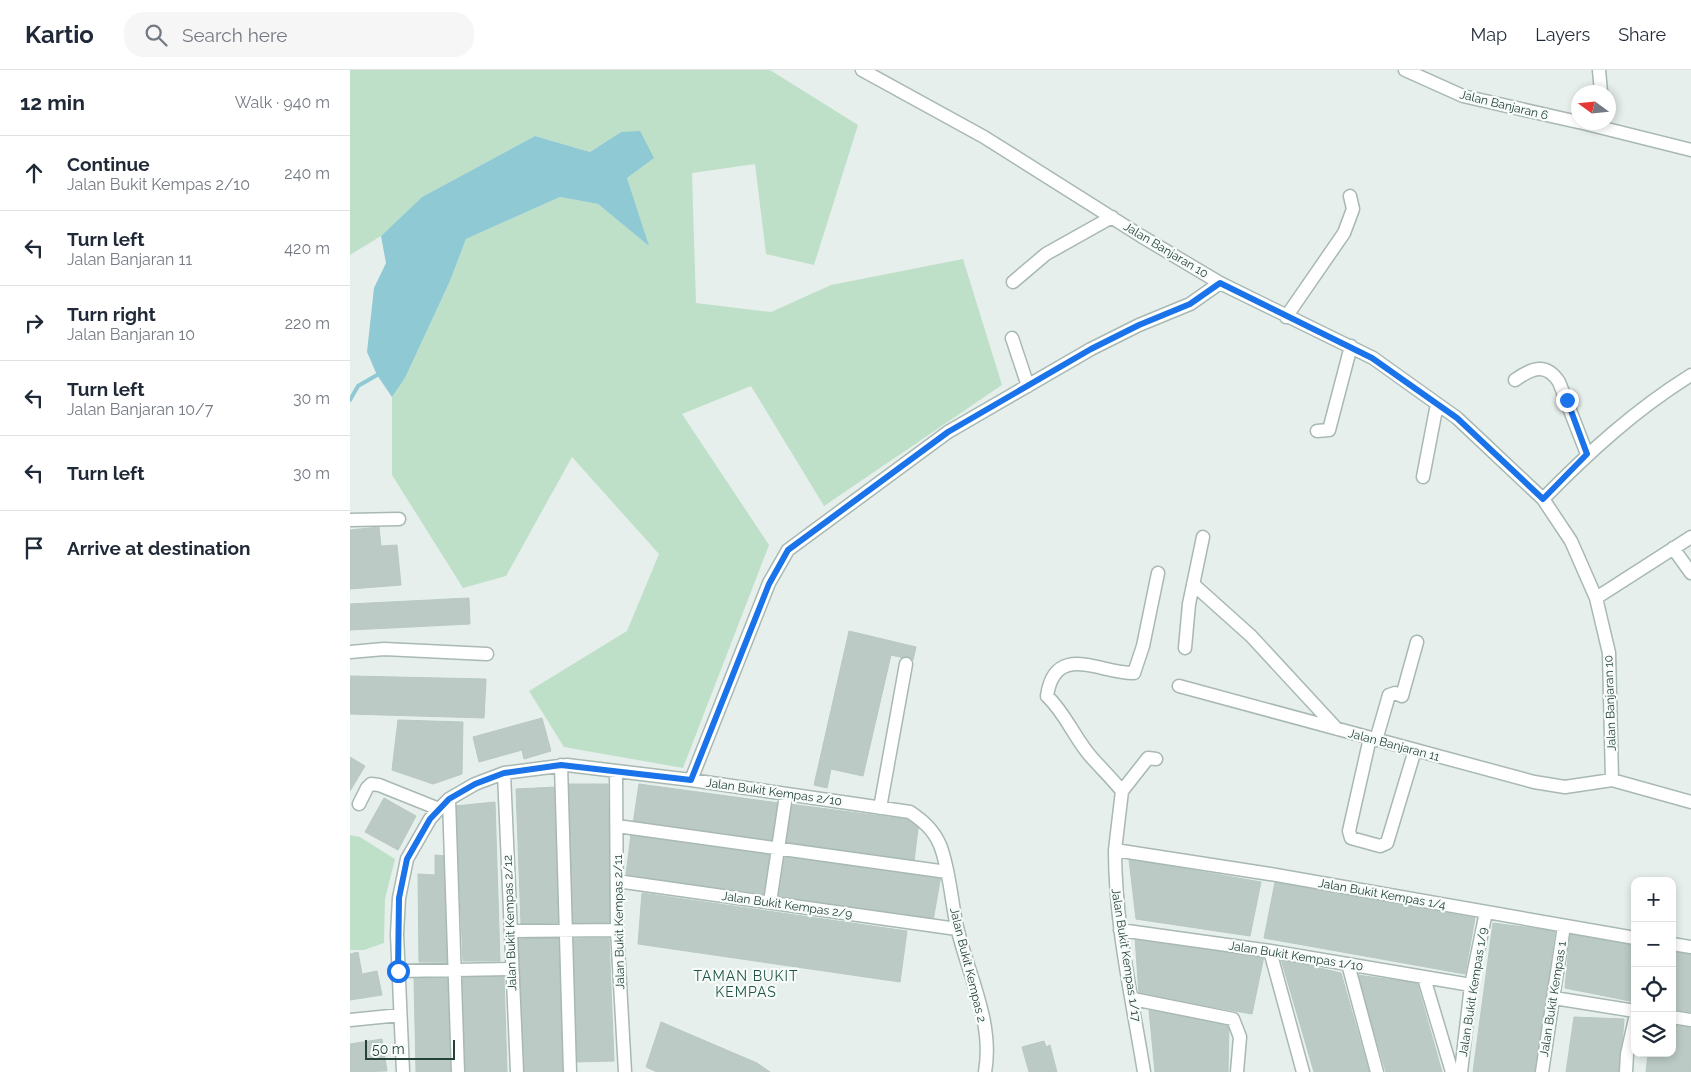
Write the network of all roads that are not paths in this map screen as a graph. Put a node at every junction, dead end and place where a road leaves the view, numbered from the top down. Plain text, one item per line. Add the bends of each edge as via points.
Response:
1 (862, 70) edge
2 (1405, 70) edge
3 (1599, 70) edge
4 (1600, 85) edge
5 (1571, 120) edge
6 (1616, 128) edge
7 (1691, 150) edge
8 (1350, 196) dead end
9 (1112, 217) junction
10 (1013, 282) dead end
11 (1220, 283) junction
12 (1286, 317) junction
13 (1012, 338) dead end
14 (1351, 346) junction
15 (1691, 375) edge
16 (1515, 380) dead end
17 (1028, 386) junction
18 (1437, 404) junction
19 (1317, 431) dead end
20 (1587, 454) junction
21 (1423, 477) dead end
22 (1543, 499) junction
23 (399, 518) dead end
24 (350, 520) edge
25 (1203, 537) dead end
26 (1691, 537) edge
27 (1673, 548) junction
28 (1158, 573) dead end
29 (1691, 573) edge
30 (1194, 584) junction
31 (1596, 598) junction
32 (1417, 642) dead end
33 (1184, 648) dead end
34 (350, 652) edge
35 (487, 654) dead end
36 (906, 664) dead end
37 (1179, 686) dead end
38 (1337, 730) junction
39 (1373, 739) junction
40 (1415, 750) junction
41 (1156, 759) dead end
42 (561, 765) junction
43 (616, 772) junction
44 (504, 773) junction
45 (691, 780) junction
46 (1612, 780) junction
47 (1122, 791) junction
48 (786, 795) junction
49 (449, 799) junction
50 (1691, 802) edge
51 (359, 804) dead end
52 (880, 808) junction
53 (439, 809) junction
54 (910, 812) joint
55 (617, 826) junction
56 (778, 848) junction
57 (1115, 850) junction
58 (947, 872) junction
59 (617, 881) junction
60 (770, 902) junction
61 (1486, 912) junction
62 (1564, 926) junction
63 (957, 929) junction
64 (564, 930) junction
65 (617, 930) junction
66 (1120, 930) junction
67 (511, 931) junction
68 (1631, 937) edge
69 (1676, 945) edge
70 (1691, 947) edge
71 (1270, 951) junction
72 (1348, 964) junction
73 (455, 969) junction
74 (512, 969) junction
75 (398, 971) junction
76 (1424, 978) junction
77 (1471, 985) junction
78 (1554, 998) junction
79 (1133, 999) junction
80 (1631, 1010) edge
81 (400, 1015) junction
82 (1676, 1018) edge
83 (350, 1020) edge
84 (1691, 1020) edge
85 (1631, 1036) edge
86 (403, 1072) edge
87 (458, 1072) edge
88 (517, 1072) edge
89 (570, 1072) edge
90 (625, 1072) edge
91 (985, 1072) edge
92 (1144, 1072) edge
93 (1237, 1072) edge
94 (1302, 1072) edge
95 (1377, 1072) edge
96 (1452, 1072) edge
97 (1461, 1072) edge
98 (1542, 1072) edge
99 (1626, 1072) edge

1 - 9 street, Jalan Banjaran 10 via 984,136
2 - 5 street, Jalan Banjaran 6 via 1463,96
3 - 4 street
6 - 7 street, Jalan Banjaran 6
8 - 12 street via 1353,209 1344,233
9 - 10 street via 1046,254
9 - 11 street, Jalan Banjaran 10
11 - 12 street, Jalan Banjaran 10
11 - 17 street via 1190,304 1115,337
12 - 14 street, Jalan Banjaran 10
13 - 17 street
14 - 18 street, Jalan Banjaran 10
14 - 19 street via 1329,430
15 - 20 street via 1660,394
16 - 20 street via 1534,370 1544,368 1553,372
17 - 45 street via 948,432 788,550 769,584
18 - 21 street
18 - 22 street, Jalan Banjaran 10 via 1457,418
20 - 22 street
22 - 31 street, Jalan Banjaran 10 via 1571,541
23 - 24 street
25 - 30 street
26 - 27 street
27 - 29 street
27 - 31 street
28 - 47 street via 1134,673 1078,663 1060,668 1049,683 1047,696 1060,708 1092,759
30 - 33 street
30 - 38 street via 1251,636
31 - 46 street, Jalan Banjaran 10 via 1609,652
32 - 39 street via 1402,696 1389,695
34 - 35 street via 384,648
36 - 52 street
37 - 38 street, Jalan Banjaran 11
38 - 39 street, Jalan Banjaran 11
39 - 40 street, Jalan Banjaran 11
39 - 40 street via 1349,831 1351,838 1380,846 1387,843
40 - 46 street, Jalan Banjaran 11 via 1534,782 1566,787
41 - 47 street via 1148,758
42 - 43 street, Jalan Bukit Kempas 2/10
42 - 44 street, Jalan Bukit Kempas 2/10
42 - 64 street
43 - 45 street, Jalan Bukit Kempas 2/10
43 - 55 street, Jalan Bukit Kempas 2/11
44 - 49 street, Jalan Bukit Kempas 2/10
44 - 67 street, Jalan Bukit Kempas 2/12
45 - 48 street, Jalan Bukit Kempas 2/10
46 - 50 street
47 - 57 street, Jalan Bukit Kempas 1/17
48 - 52 street, Jalan Bukit Kempas 2/10
48 - 56 street
49 - 53 street, Jalan Bukit Kempas 2/10
49 - 73 street
51 - 53 street via 371,784
52 - 54 street, Jalan Bukit Kempas 2/10
53 - 75 street, Jalan Bukit Kempas 2/10 via 407,859 399,898
54 - 58 street, Jalan Bukit Kempas 2 via 928,824 940,845
55 - 56 street
55 - 59 street, Jalan Bukit Kempas 2/11
56 - 58 street
56 - 60 street
57 - 61 street, Jalan Bukit Kempas 1/4
57 - 66 street, Jalan Bukit Kempas 1/17
58 - 63 street, Jalan Bukit Kempas 2
59 - 60 street, Jalan Bukit Kempas 2/9
59 - 65 street, Jalan Bukit Kempas 2/11
60 - 63 street, Jalan Bukit Kempas 2/9
61 - 62 street, Jalan Bukit Kempas 1/4
61 - 77 street, Jalan Bukit Kempas 1/9
62 - 68 street, Jalan Bukit Kempas 1/4
62 - 78 street, Jalan Bukit Kempas 1
63 - 91 street, Jalan Bukit Kempas 2 via 980,1001 989,1052
64 - 65 street
64 - 67 street
64 - 89 street
65 - 90 street, Jalan Bukit Kempas 2/11
66 - 71 street, Jalan Bukit Kempas 1/10
66 - 79 street, Jalan Bukit Kempas 1/17
67 - 74 street, Jalan Bukit Kempas 2/12
69 - 70 street
71 - 72 street, Jalan Bukit Kempas 1/10
71 - 94 street
72 - 76 street, Jalan Bukit Kempas 1/10
72 - 95 street
73 - 74 street
73 - 75 street
73 - 87 street
74 - 88 street, Jalan Bukit Kempas 2/12
75 - 81 street, Jalan Bukit Kempas 2/10
76 - 77 street, Jalan Bukit Kempas 1/10
76 - 96 street, Jalan Bukit Kempas 1/9
77 - 97 street, Jalan Bukit Kempas 1/9
78 - 80 street
78 - 98 street, Jalan Bukit Kempas 1
79 - 92 street, Jalan Bukit Kempas 1/17
79 - 93 street via 1233,1019 1240,1037
81 - 83 street
81 - 86 street, Jalan Bukit Kempas 2/10
82 - 84 street
85 - 99 street

